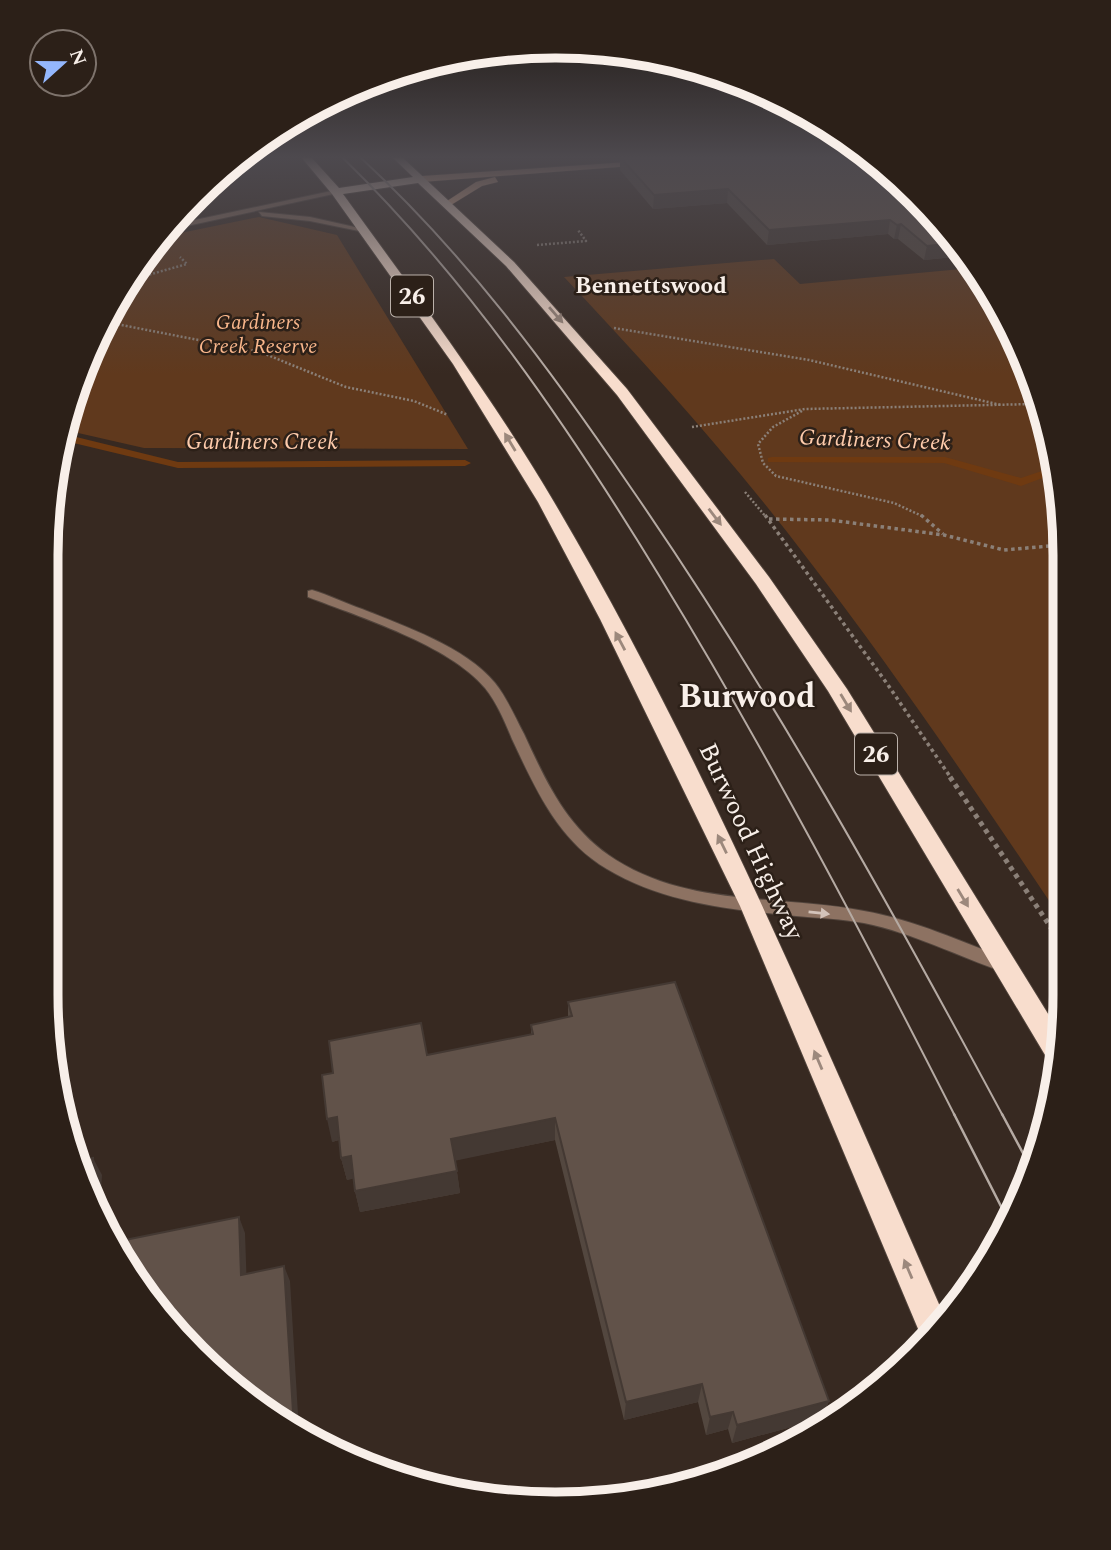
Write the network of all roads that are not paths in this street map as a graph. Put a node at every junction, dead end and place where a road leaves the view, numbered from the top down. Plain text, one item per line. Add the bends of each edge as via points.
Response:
1 (360, 229) edge
2 (475, 229) edge
3 (364, 230) joint
4 (312, 594) dead end
5 (752, 906) junction
6 (1004, 965) junction
7 (1051, 1042) edge
8 (931, 1322) edge

1 - 3 street
2 -> 6 highway, 26 via 622,392 763,581 837,689
5 -> 3 highway, Burwood Highway / 26 via 662,721 546,502 459,363
4 - 5 street via 437,648 487,682 562,824 613,865 690,895
5 -> 6 street via 868,917
8 -> 5 highway, Burwood Highway / 26
6 - 7 highway, 26

